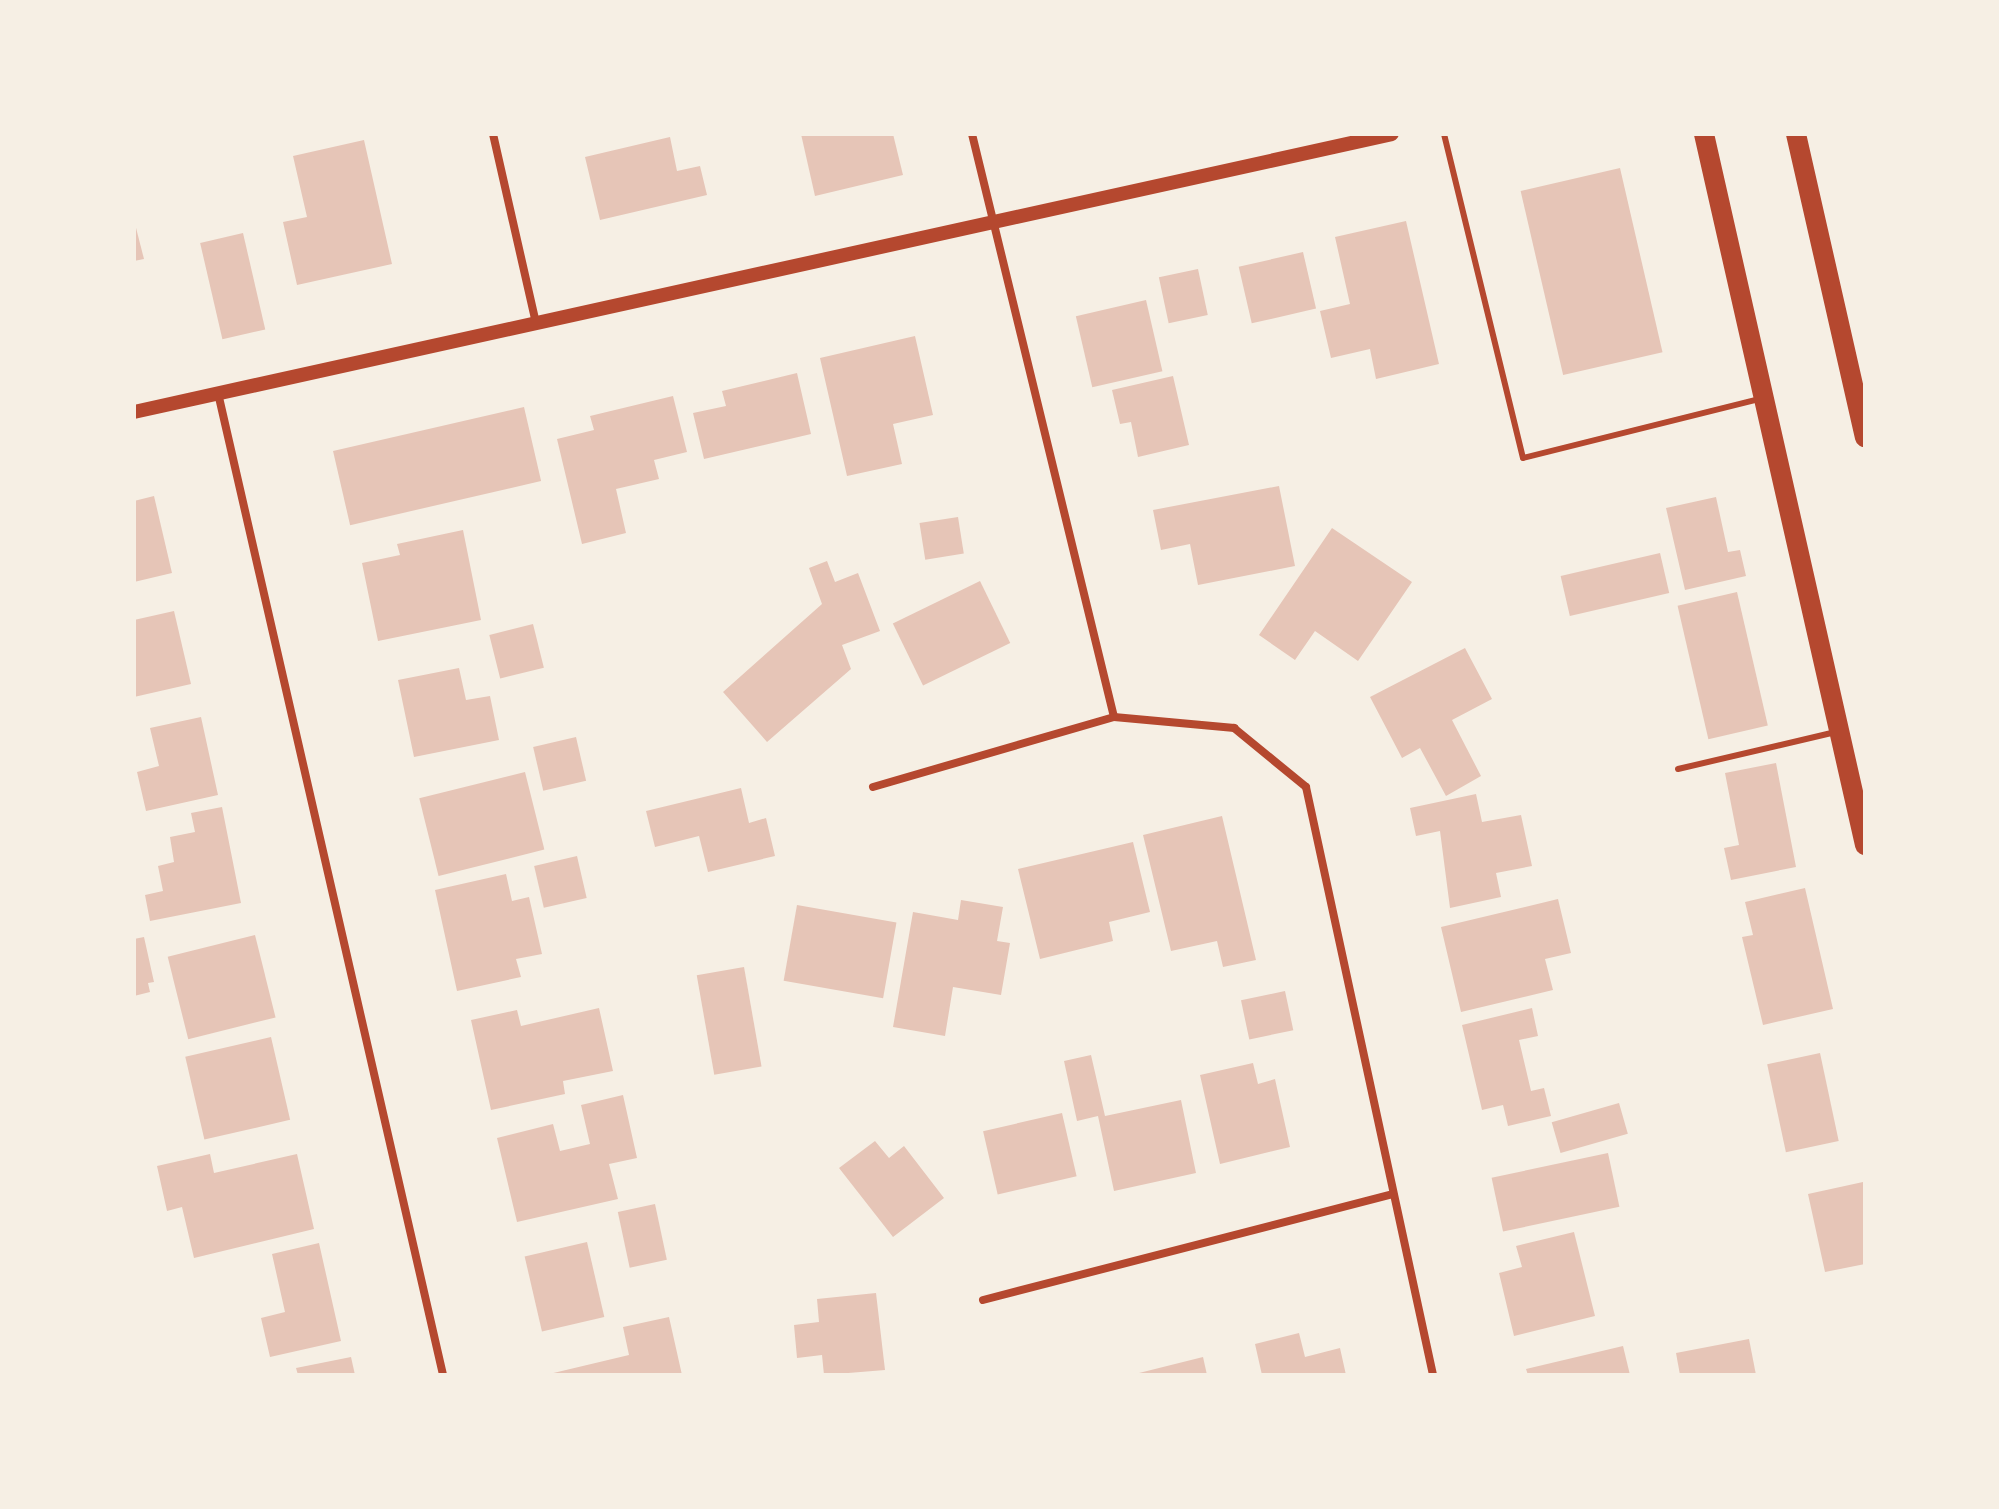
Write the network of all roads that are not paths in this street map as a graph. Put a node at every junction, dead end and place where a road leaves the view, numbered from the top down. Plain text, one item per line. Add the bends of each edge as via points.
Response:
1 (493, 134) edge
2 (972, 134) edge
3 (1392, 134) edge
4 (1444, 134) edge
5 (1704, 134) edge
6 (1796, 134) edge
7 (992, 222) junction
8 (536, 323) junction
9 (218, 393) junction
10 (1764, 397) junction
11 (134, 412) edge
12 (1865, 437) edge
13 (1114, 717) junction
14 (1839, 731) junction
15 (1678, 769) dead end
16 (873, 787) dead end
17 (1865, 845) edge
18 (1392, 1194) junction
19 (983, 1300) dead end
20 (443, 1375) edge
21 (1433, 1375) edge

1 - 8 street
2 - 7 street
3 - 7 street
4 - 10 lane via 1523,458
5 - 10 main road
6 - 12 main road
7 - 8 street
7 - 13 street
8 - 9 street
9 - 11 street
9 - 20 street
10 - 14 main road
13 - 16 street
13 - 18 street via 1234,728 1306,787
14 - 15 lane
14 - 17 main road
18 - 19 street
18 - 21 street

